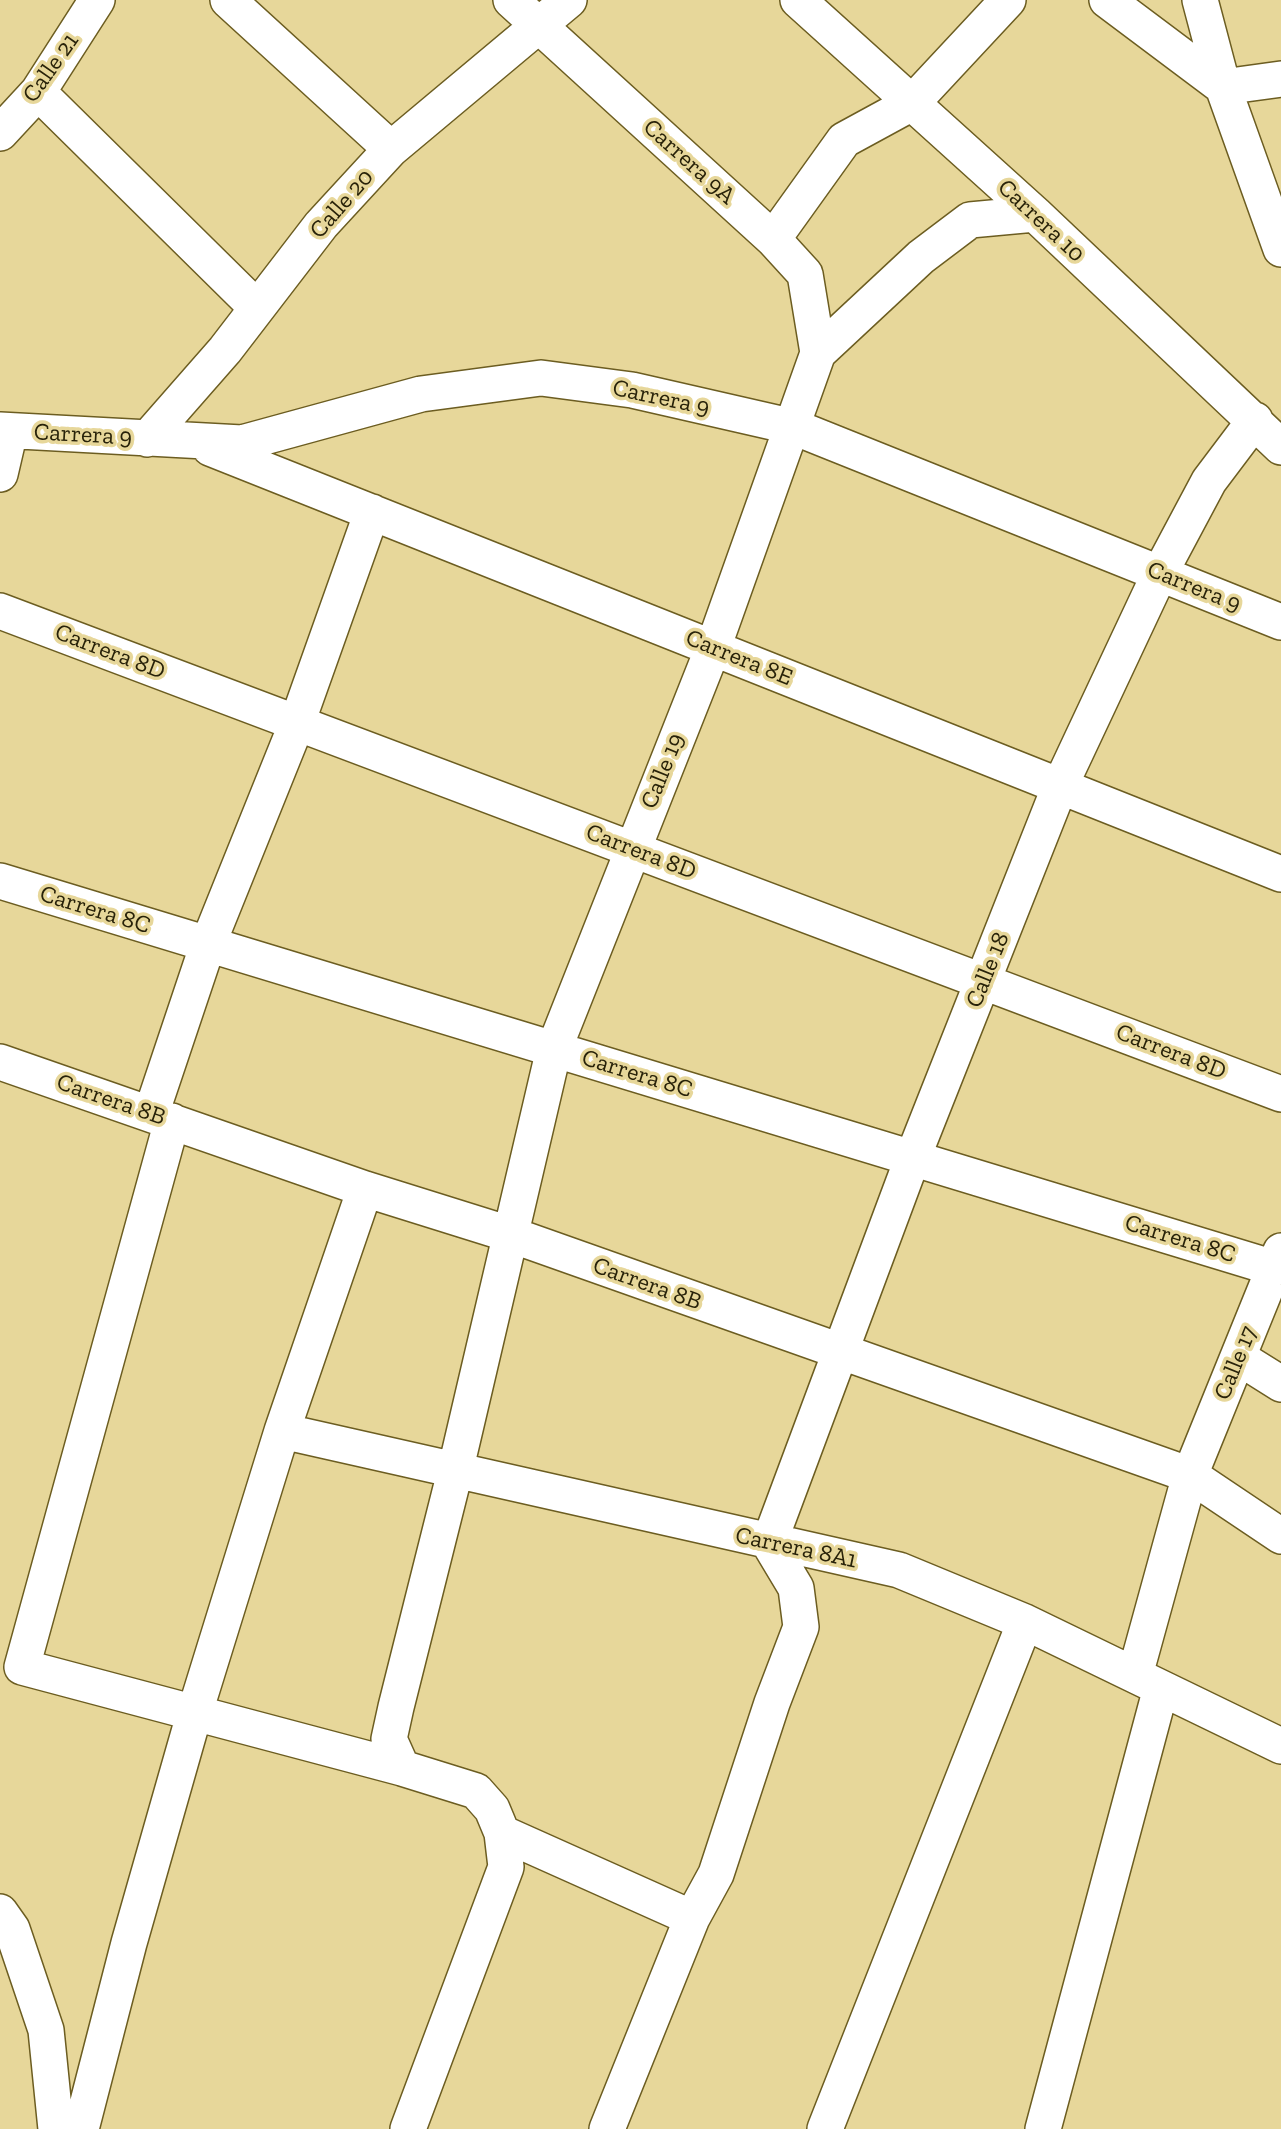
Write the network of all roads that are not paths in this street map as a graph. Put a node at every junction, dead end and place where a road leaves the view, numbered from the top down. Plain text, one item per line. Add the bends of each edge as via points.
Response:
1 (97, 0) edge
2 (228, 0) edge
3 (511, 0) edge
4 (569, 0) edge
5 (798, 0) edge
6 (1008, 0) edge
7 (1107, 0) edge
8 (1200, 0) edge
9 (538, 24) junction
10 (1281, 79) edge
11 (1223, 87) junction
12 (38, 92) junction
13 (912, 103) junction
14 (0, 133) edge
15 (391, 149) junction
16 (1035, 214) junction
17 (773, 239) junction
18 (1281, 249) edge
19 (257, 308) junction
20 (818, 352) junction
21 (1255, 420) junction
22 (794, 427) junction
23 (5, 431) edge
24 (146, 439) junction
25 (197, 443) junction
26 (1281, 447) edge
27 (0, 474) edge
28 (372, 512) junction
29 (1160, 573) junction
30 (0, 611) edge
31 (1281, 622) edge
32 (713, 648) junction
33 (297, 723) junction
34 (1060, 786) junction
35 (631, 849) junction
36 (1281, 874) edge
37 (0, 881) edge
38 (208, 944) junction
39 (984, 981) junction
40 (555, 1049) junction
41 (0, 1062) edge
42 (1281, 1094) edge
43 (161, 1118) junction
44 (913, 1157) junction
45 (365, 1189) junction
46 (509, 1234) junction
47 (1278, 1259) edge
48 (839, 1353) junction
49 (1238, 1357) junction
50 (1281, 1384) edge
51 (282, 1431) junction
52 (455, 1472) junction
53 (1190, 1475) junction
54 (1281, 1536) edge
55 (769, 1543) junction
56 (1025, 1622) junction
57 (1148, 1682) junction
58 (194, 1715) junction
59 (1281, 1746) edge
60 (402, 1768) junction
61 (502, 1833) junction
62 (0, 1912) edge
63 (692, 1918) junction
64 (56, 2129) edge
65 (81, 2129) edge
66 (408, 2129) edge
67 (607, 2129) edge
68 (825, 2129) edge
69 (1043, 2129) edge

1 - 12 street, Calle 21
2 - 15 street
3 - 9 street, Carrera 9A
4 - 9 street, Calle 20
5 - 13 street, Carrera 10
6 - 13 street
7 - 11 street
8 - 11 street
9 - 15 street, Calle 20
9 - 17 street, Carrera 9A
10 - 11 street
11 - 18 street
12 - 14 street, Calle 21
12 - 19 street
13 - 16 street, Carrera 10
13 - 17 street via 844,140
15 - 19 street, Calle 20 via 321,225
16 - 20 street via 970,220 921,257
16 - 21 street, Carrera 10
17 - 20 street, Carrera 9A via 805,274
19 - 24 street, Calle 20
20 - 22 street, Calle 19
21 - 26 street, Carrera 10
21 - 29 street, Calle 18 via 1209,481
22 - 25 street, Carrera 9 via 632,390 541,378 421,394 242,443
22 - 29 street, Carrera 9
22 - 32 street, Calle 19
23 - 24 street, Carrera 9
23 - 27 street
24 - 25 street, Carrera 9
25 - 28 street, Carrera 8E
28 - 32 street, Carrera 8E
28 - 33 street
29 - 31 street, Carrera 9
29 - 34 street, Calle 18
30 - 33 street, Carrera 8D
32 - 34 street, Carrera 8E
32 - 35 street, Calle 19
33 - 35 street, Carrera 8D
33 - 38 street
34 - 36 street, Carrera 8E
34 - 39 street, Calle 18
35 - 39 street, Carrera 8D
35 - 40 street, Calle 19
37 - 38 street, Carrera 8C
38 - 40 street, Carrera 8C
38 - 43 street
39 - 42 street, Carrera 8D
39 - 44 street, Calle 18
40 - 44 street, Carrera 8C
40 - 46 street, Calle 19
41 - 43 street, Carrera 8B
43 - 45 street, Carrera 8B
43 - 58 street via 22,1667
44 - 47 street, Carrera 8C
44 - 48 street, Calle 18
45 - 46 street, Carrera 8B
45 - 51 street
46 - 48 street, Carrera 8B
46 - 52 street, Calle 19
47 - 49 street, Calle 17
48 - 53 street, Carrera 8B
48 - 55 street, Calle 18
49 - 50 street
49 - 53 street, Calle 17
51 - 52 street, Carrera 8A1
51 - 58 street
52 - 55 street, Carrera 8A1
52 - 60 street, Calle 19 via 389,1739
53 - 54 street, Carrera 8B
53 - 57 street, Calle 17
55 - 56 street, Carrera 8A1 via 899,1570
55 - 63 street via 796,1588 801,1627 716,1874
56 - 57 street, Carrera 8A1
56 - 68 street
57 - 59 street, Carrera 8A1
57 - 69 street, Calle 17
58 - 60 street
58 - 65 street
60 - 61 street via 476,1791 492,1809
61 - 63 street
61 - 66 street via 506,1867
62 - 64 street via 12,1929 46,2030
63 - 67 street

